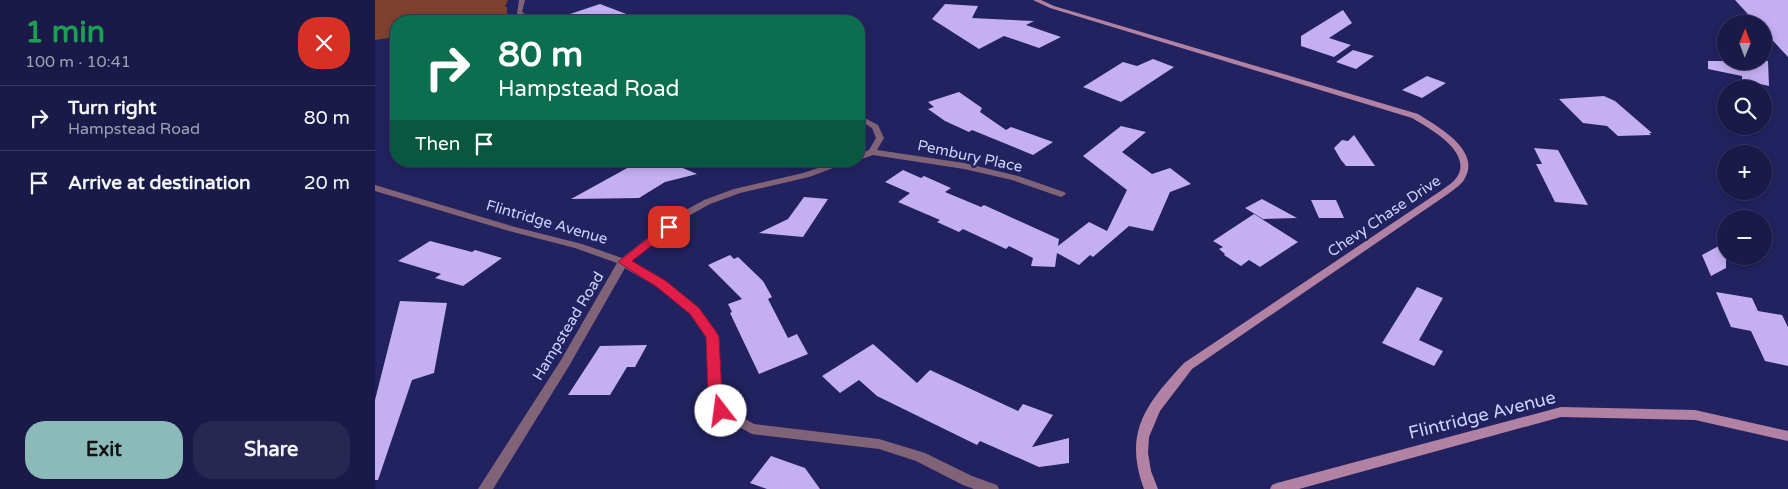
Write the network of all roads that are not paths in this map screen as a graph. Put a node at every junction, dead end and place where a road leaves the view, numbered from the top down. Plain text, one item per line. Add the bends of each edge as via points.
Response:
1 (522, 0) edge
2 (1036, 0) edge
3 (522, 15) edge
4 (865, 121) edge
5 (872, 152) junction
6 (865, 155) edge
7 (830, 167) edge
8 (375, 188) edge
9 (1061, 194) dead end
10 (623, 262) junction
11 (1788, 436) edge
12 (485, 489) edge
13 (992, 489) edge
14 (1151, 489) edge
15 (1277, 489) edge

1 - 3 street via 519,13
2 - 14 main road, Chevy Chase Drive via 1415,116 1455,144 1463,162 1463,173 1445,192 1188,366 1150,412 1142,439 1144,474
4 - 5 street via 875,127 880,138
5 - 6 street
5 - 9 street, Pembury Place via 964,166 1015,178
7 - 10 street, Hampstead Road via 707,202 680,218
8 - 10 street, Flintridge Avenue via 579,246
10 - 12 street, Hampstead Road via 565,363
10 - 13 street, Flintridge Avenue via 661,284 695,311 712,337 715,395 721,411 752,429 879,444 920,457
11 - 15 main road, Flintridge Avenue via 1695,415 1561,412

